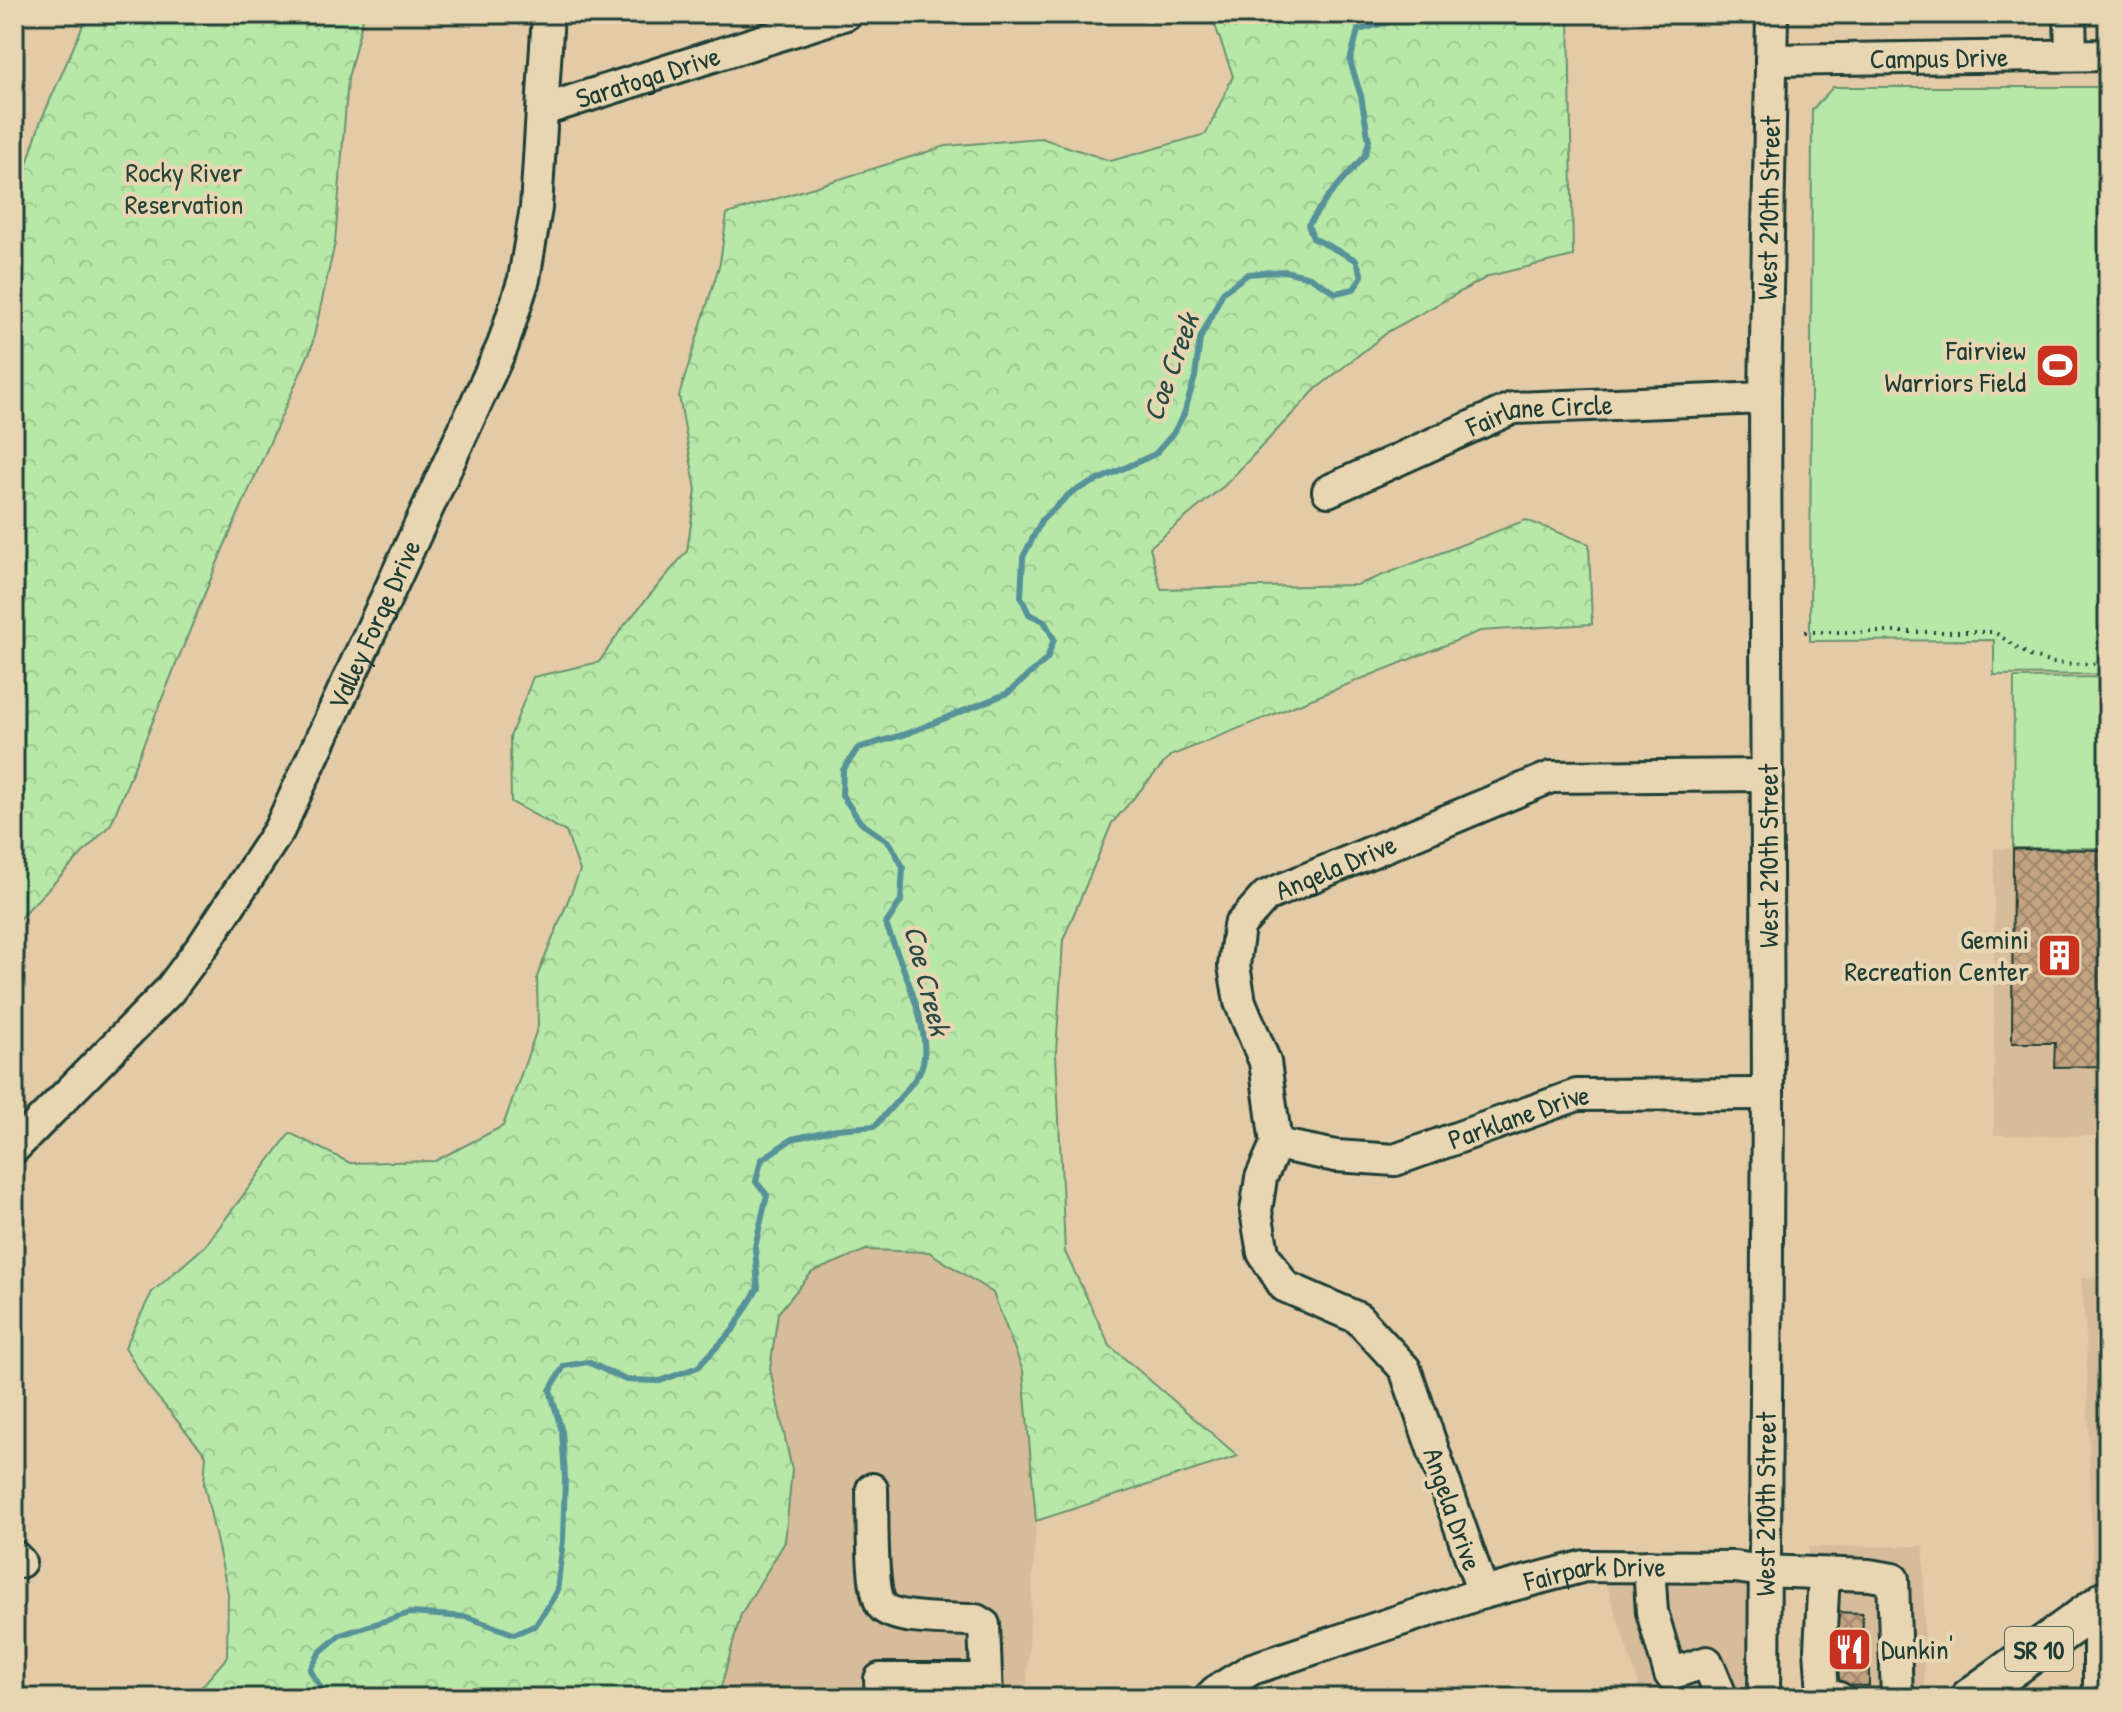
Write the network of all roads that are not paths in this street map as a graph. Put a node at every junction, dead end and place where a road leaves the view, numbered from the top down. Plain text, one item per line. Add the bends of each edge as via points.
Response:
1 (548, 14) edge
2 (846, 14) edge
3 (1772, 14) edge
4 (2070, 14) edge
5 (2071, 55) junction
6 (2108, 55) edge
7 (1771, 60) junction
8 (543, 110) junction
9 (1765, 398) junction
10 (1328, 491) dead end
11 (1768, 775) junction
12 (1768, 1094) junction
13 (1276, 1144) junction
14 (14, 1148) edge
15 (872, 1489) dead end
16 (1649, 1566) junction
17 (1763, 1571) junction
18 (1824, 1574) junction
19 (1483, 1593) junction
20 (2104, 1602) edge
21 (987, 1688) edge
22 (1887, 1697) edge
23 (881, 1698) edge
24 (1209, 1698) edge
25 (1722, 1698) edge
26 (1764, 1698) edge
27 (1839, 1698) edge
28 (1970, 1698) edge
29 (2099, 1698) edge

1 - 8 street, Valley Forge Drive
2 - 8 street, Saratoga Drive
3 - 7 street, West 210th Street
4 - 5 street
5 - 6 street, Campus Drive
5 - 7 street, Campus Drive
7 - 9 street, West 210th Street
8 - 14 street, Valley Forge Drive via 524,279 503,345 279,830 169,991
9 - 10 street, Fairlane Circle via 1513,408
9 - 11 street, West 210th Street
11 - 12 street, West 210th Street
11 - 13 street, Angela Drive via 1551,777 1266,896 1239,926 1234,966 1240,1002 1265,1062
12 - 13 street, Parklane Drive via 1577,1095 1395,1160
12 - 17 street, West 210th Street
13 - 19 street, Angela Drive via 1261,1178 1256,1211 1263,1253 1284,1286 1358,1318 1405,1369
15 - 21 street via 875,1590 883,1607 899,1615 976,1620 984,1625
16 - 17 street, Fairpark Drive
16 - 19 street, Fairpark Drive via 1585,1566
16 - 25 street via 1652,1612 1670,1674 1707,1662
17 - 18 street, Fairpark Drive
17 - 26 street, West 210th Street
18 - 22 street, Fairpark Drive via 1893,1579
18 - 27 street via 1823,1693
19 - 24 street, Fairpark Drive via 1252,1669
20 - 28 main road, SR 10
20 - 29 street
21 - 23 street via 880,1679

